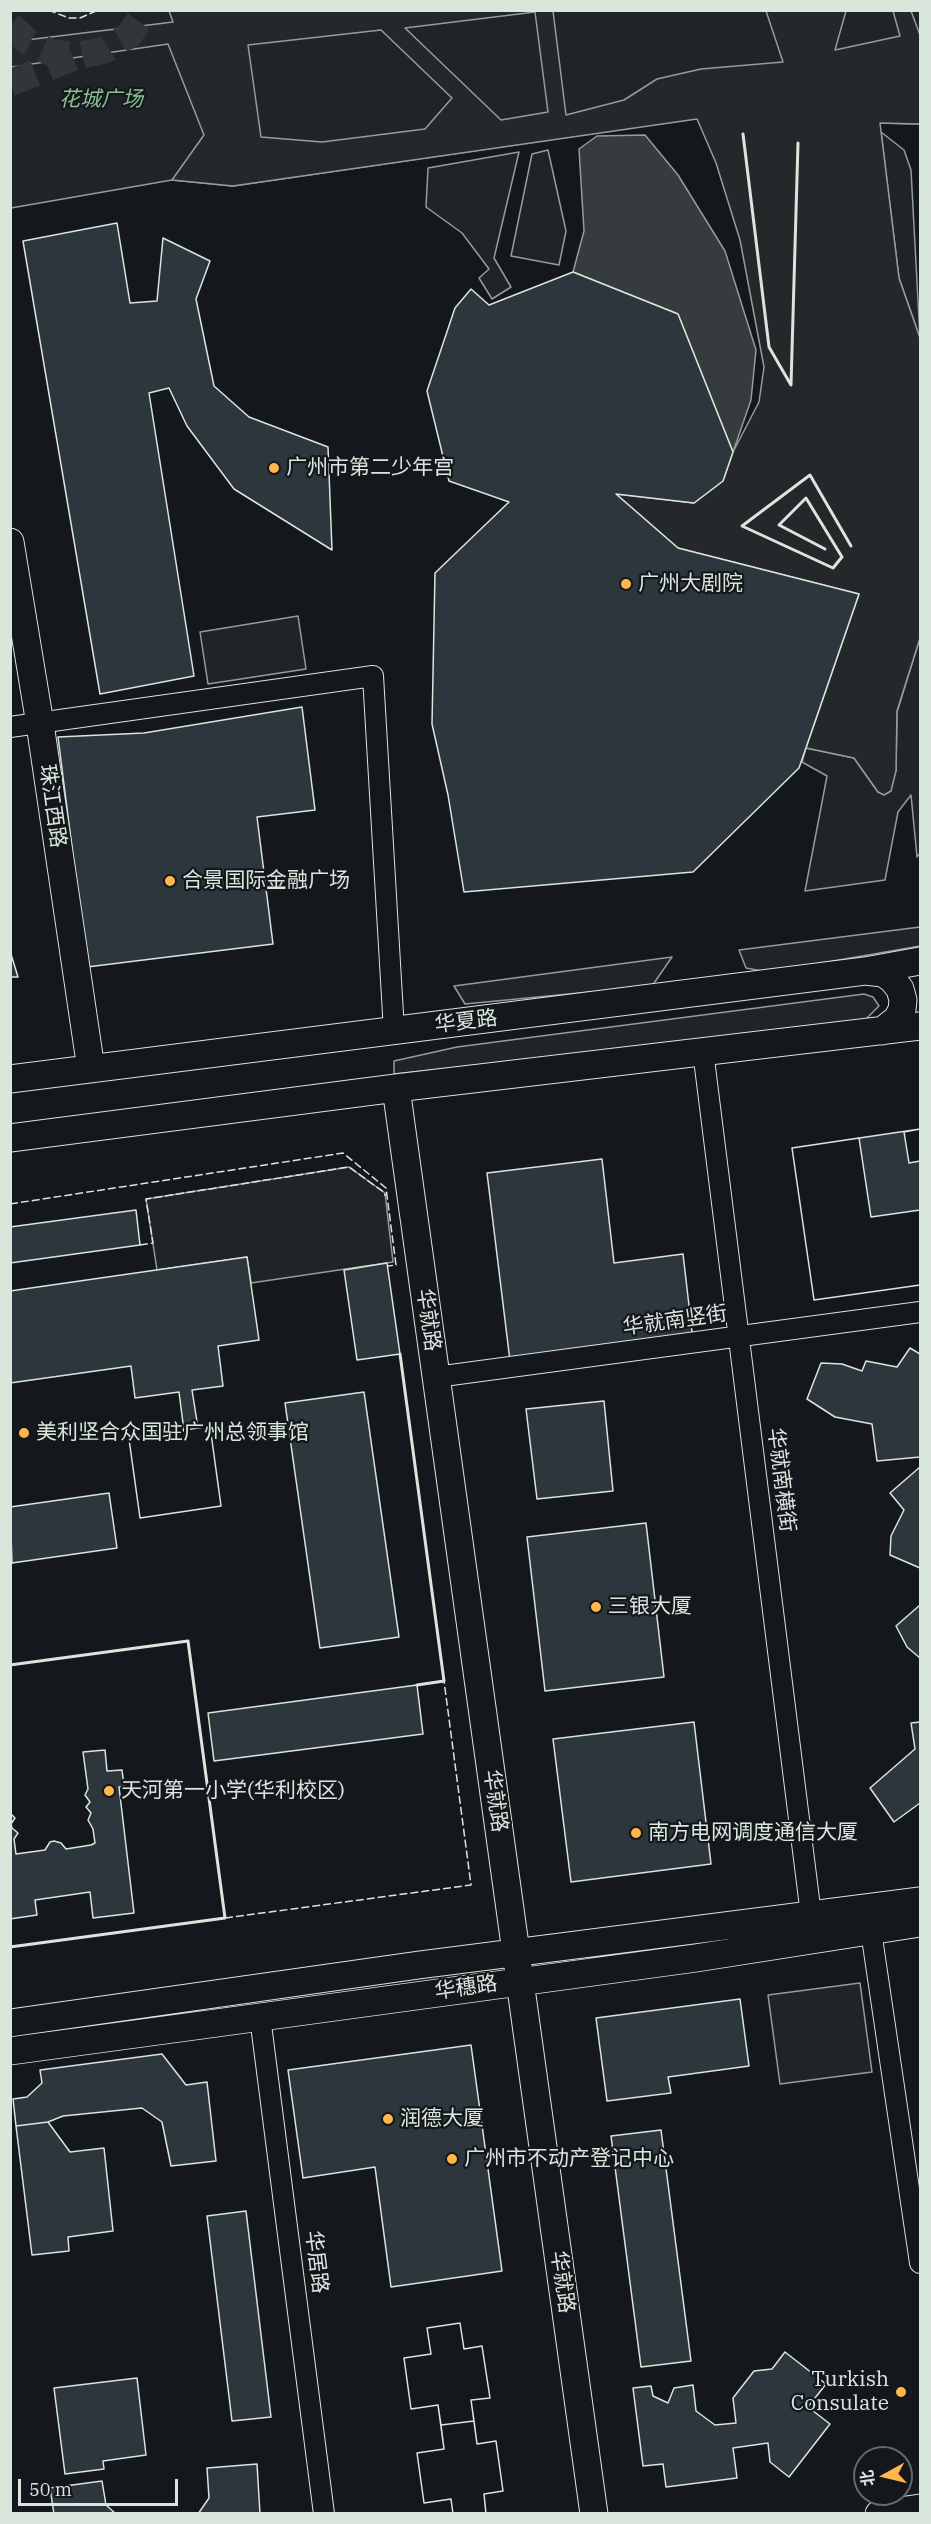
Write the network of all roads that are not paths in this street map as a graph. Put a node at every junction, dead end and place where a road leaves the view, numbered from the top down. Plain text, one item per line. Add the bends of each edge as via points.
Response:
1 (10, 542) edge
2 (40, 724) junction
3 (10, 728) edge
4 (921, 961) edge
5 (865, 970) junction
6 (921, 1026) edge
7 (394, 1031) junction
8 (882, 1031) junction
9 (921, 1041) edge
10 (703, 1051) junction
11 (91, 1069) junction
12 (10, 1079) edge
13 (396, 1088) junction
14 (10, 1138) edge
15 (921, 1312) edge
16 (739, 1337) junction
17 (436, 1377) junction
18 (921, 1900) edge
19 (811, 1915) junction
20 (921, 1923) edge
21 (871, 1931) junction
22 (516, 1953) junction
23 (520, 1981) junction
24 (260, 2017) junction
25 (10, 2022) edge
26 (10, 2051) edge
27 (918, 2226) edge
28 (921, 2263) edge
29 (921, 2508) edge
30 (324, 2514) edge
31 (594, 2514) edge
32 (879, 2514) edge

1 - 2 street, 珠江西路
2 - 3 street
2 - 7 street via 373,676
2 - 11 street, 珠江西路
4 - 5 street, 华夏路
5 - 7 street, 华夏路
5 - 8 street via 883,973 900,989 903,1000 897,1019
6 - 8 street
7 - 11 street, 华夏路
8 - 9 street
8 - 10 street
10 - 13 street
10 - 16 street, 华就南横街
11 - 12 street, 华夏路
13 - 14 street
13 - 17 street, 华就路
15 - 16 street, 华就南竖街
16 - 17 street, 华就南竖街
16 - 19 street, 华就南横街
17 - 22 street, 华就路
18 - 19 street, 华穗路
19 - 22 street, 华穗路
20 - 21 street, 华穗路
21 - 23 street, 华穗路
21 - 27 street
22 - 23 street, 华就路
22 - 25 street, 华穗路
23 - 24 street, 华穗路
23 - 31 street, 华就路
24 - 26 street, 华穗路
24 - 30 street, 华居路
27 - 28 street
29 - 32 street

